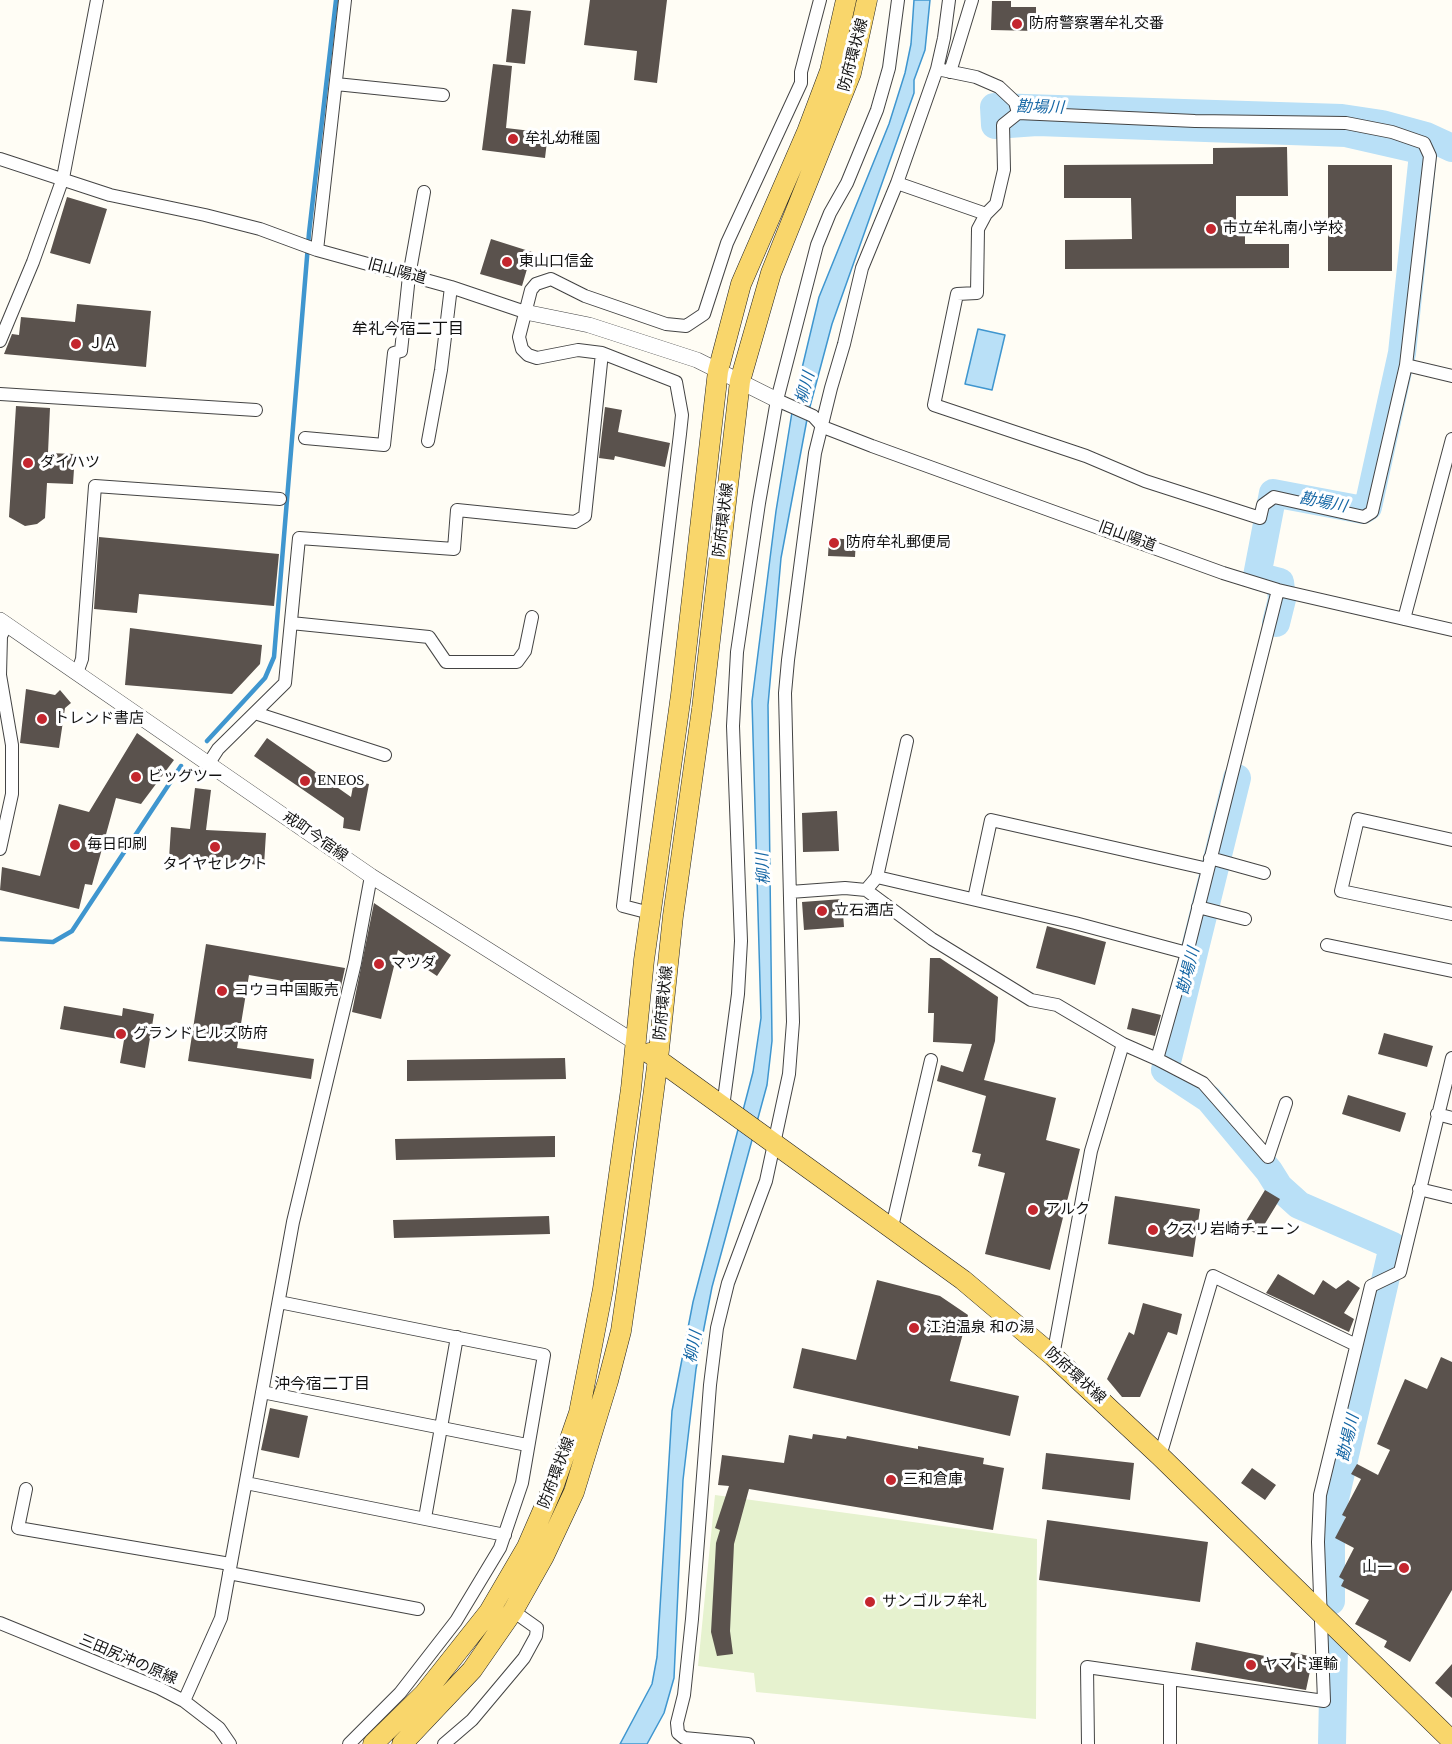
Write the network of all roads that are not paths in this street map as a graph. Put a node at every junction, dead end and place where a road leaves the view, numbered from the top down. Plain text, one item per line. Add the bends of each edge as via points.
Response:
1 (97, 0) edge
2 (345, 0) edge
3 (820, 0) edge
4 (846, 0) edge
5 (867, 0) edge
6 (898, 0) edge
7 (949, 0) edge
8 (972, 0) edge
9 (937, 69) junction
10 (950, 72) junction
11 (336, 84) junction
12 (442, 95) dead end
13 (1018, 113) junction
14 (0, 159) edge
15 (63, 178) junction
16 (897, 183) junction
17 (424, 192) dead end
18 (986, 214) junction
19 (317, 250) junction
20 (409, 276) junction
21 (451, 287) junction
22 (525, 312) junction
23 (0, 340) edge
24 (602, 353) junction
25 (1406, 365) junction
26 (718, 371) junction
27 (1452, 376) edge
28 (740, 381) junction
29 (0, 394) edge
30 (782, 403) junction
31 (256, 410) dead end
32 (824, 427) junction
33 (305, 438) dead end
34 (1452, 439) edge
35 (428, 441) dead end
36 (280, 499) dead end
37 (1278, 590) junction
38 (532, 617) dead end
39 (1404, 620) junction
40 (4, 623) edge
41 (291, 623) junction
42 (1452, 630) edge
43 (76, 673) junction
44 (255, 713) junction
45 (908, 741) dead end
46 (386, 755) dead end
47 (209, 763) junction
48 (1452, 840) edge
49 (0, 849) edge
50 (1209, 864) junction
51 (1264, 873) dead end
52 (371, 876) junction
53 (877, 877) junction
54 (866, 890) junction
55 (789, 892) junction
56 (974, 899) junction
57 (1198, 907) junction
58 (650, 913) junction
59 (1452, 914) edge
60 (1245, 919) dead end
61 (1327, 945) dead end
62 (1187, 953) junction
63 (1452, 971) edge
64 (636, 1043) junction
65 (1123, 1044) junction
66 (1452, 1058) edge
67 (658, 1059) junction
68 (1157, 1059) junction
69 (931, 1060) dead end
70 (1286, 1102) dead end
71 (728, 1110) junction
72 (1437, 1114) junction
73 (1452, 1118) edge
74 (770, 1139) junction
75 (1419, 1189) junction
76 (1452, 1197) edge
77 (892, 1227) junction
78 (279, 1302) junction
79 (457, 1337) junction
80 (1356, 1345) junction
81 (1053, 1356) junction
82 (262, 1392) junction
83 (440, 1427) junction
84 (528, 1446) junction
85 (1160, 1456) junction
86 (246, 1483) junction
87 (26, 1489) dead end
88 (425, 1518) junction
89 (505, 1535) junction
90 (230, 1568) junction
91 (418, 1609) dead end
92 (513, 1611) junction
93 (1322, 1615) junction
94 (0, 1623) edge
95 (1170, 1679) junction
96 (184, 1701) junction
97 (683, 1741) edge
98 (1452, 1741) edge
99 (376, 1742) edge
100 (230, 1744) edge
101 (349, 1744) edge
102 (402, 1744) edge
103 (444, 1744) edge
104 (748, 1744) edge
105 (1088, 1744) edge
106 (1170, 1744) edge

1 - 15 street
2 - 11 street
3 - 22 street via 801,83 727,243 704,314 686,326 666,324 585,296 551,279 536,284
4 - 26 main road, 防府環状線 via 830,71 741,284
5 - 28 main road, 防府環状線 via 851,73 771,273
6 - 30 street via 889,68 878,110 817,245
7 - 9 street
8 - 10 street
9 - 10 street
9 - 16 street
10 - 13 street via 999,87 1015,102
11 - 12 street
11 - 19 street
13 - 18 street via 1003,125 1004,170 996,204
13 - 25 street via 1346,123 1424,143 1430,156
14 - 15 street, 旧山陽道
15 - 19 street, 旧山陽道 via 110,195 205,214
15 - 23 street
16 - 18 street
16 - 32 street via 859,278
17 - 20 street
18 - 25 street via 978,229 977,293 957,294 934,405 1086,456 1145,481 1260,518 1263,505 1274,497 1364,517 1372,512
19 - 20 street, 旧山陽道
20 - 21 street, 旧山陽道
20 - 33 street via 401,351 394,352 384,445
21 - 22 street, 旧山陽道
21 - 35 street
22 - 24 street via 519,337 528,355 537,358 579,350
22 - 26 street, 旧山陽道 via 619,334
24 - 41 street via 585,516 575,522 458,510 454,549 298,538
24 - 58 street via 676,382 682,415 623,906
25 - 27 street
26 - 28 street, 旧山陽道
26 - 58 main road, 防府環状線 via 681,695
28 - 30 street, 旧山陽道
28 - 67 main road, 防府環状線
29 - 31 street
30 - 32 street, 旧山陽道 via 813,416
30 - 71 street via 737,652 733,726 741,941
32 - 37 street, 旧山陽道
32 - 55 street via 814,465 785,693
34 - 39 street
36 - 43 street via 95,486 82,659
37 - 39 street, 旧山陽道
37 - 50 street
38 - 41 street via 525,651 517,662 447,662 429,637
39 - 42 street, 旧山陽道
40 - 43 street, 戒町今宿線
40 - 49 street via 0,675 12,746 12,794
41 - 44 street via 285,683
43 - 47 street, 戒町今宿線
44 - 46 street
44 - 47 street
45 - 53 street
47 - 52 street, 戒町今宿線
48 - 59 street via 1358,819 1341,891
50 - 51 street
50 - 56 street via 991,820
50 - 57 street
52 - 64 street, 戒町今宿線
52 - 78 street
53 - 54 street
53 - 56 street
54 - 55 street
54 - 65 street via 932,939 1031,1000 1057,1005
55 - 74 street via 789,1074
56 - 62 street
57 - 60 street
57 - 62 street
58 - 64 main road, 防府環状線
61 - 63 street
62 - 68 street
64 - 67 main road, 防府環状線
64 - 99 main road, 防府環状線 via 592,1346 579,1413 554,1485 527,1547 489,1612 424,1694
65 - 68 street
65 - 81 street via 1091,1151
66 - 72 street
67 - 71 main road, 防府環状線
67 - 92 main road, 防府環状線 via 621,1330 608,1381 574,1491
68 - 70 street via 1203,1083 1268,1157
69 - 77 street
71 - 74 main road, 防府環状線
72 - 73 street
72 - 75 street
74 - 77 main road, 防府環状線
74 - 97 street via 766,1181 728,1283 717,1328 692,1619 677,1724
75 - 76 street
75 - 80 street via 1400,1272 1371,1286
77 - 81 main road, 防府環状線 via 963,1280
78 - 79 street
78 - 82 street
79 - 83 street
79 - 84 street via 544,1355
80 - 85 street via 1213,1276
80 - 93 street via 1320,1495
81 - 85 main road, 防府環状線
82 - 83 street
82 - 86 street
83 - 84 street
83 - 88 street
84 - 89 street via 522,1483
85 - 93 main road, 防府環状線
86 - 88 street
86 - 90 street
87 - 90 street via 18,1528
88 - 89 street
89 - 101 street via 456,1621 400,1693
90 - 91 street
90 - 96 street via 221,1618
92 - 102 main road, 防府環状線 via 472,1670
92 - 103 street via 537,1628 536,1636 524,1658 472,1720
93 - 95 street via 1324,1701
93 - 98 main road, 防府環状線
94 - 96 street, 三田尻沖の原線
95 - 105 street via 1087,1667
95 - 106 street
96 - 100 street, 三田尻沖の原線 via 219,1728
97 - 104 street

